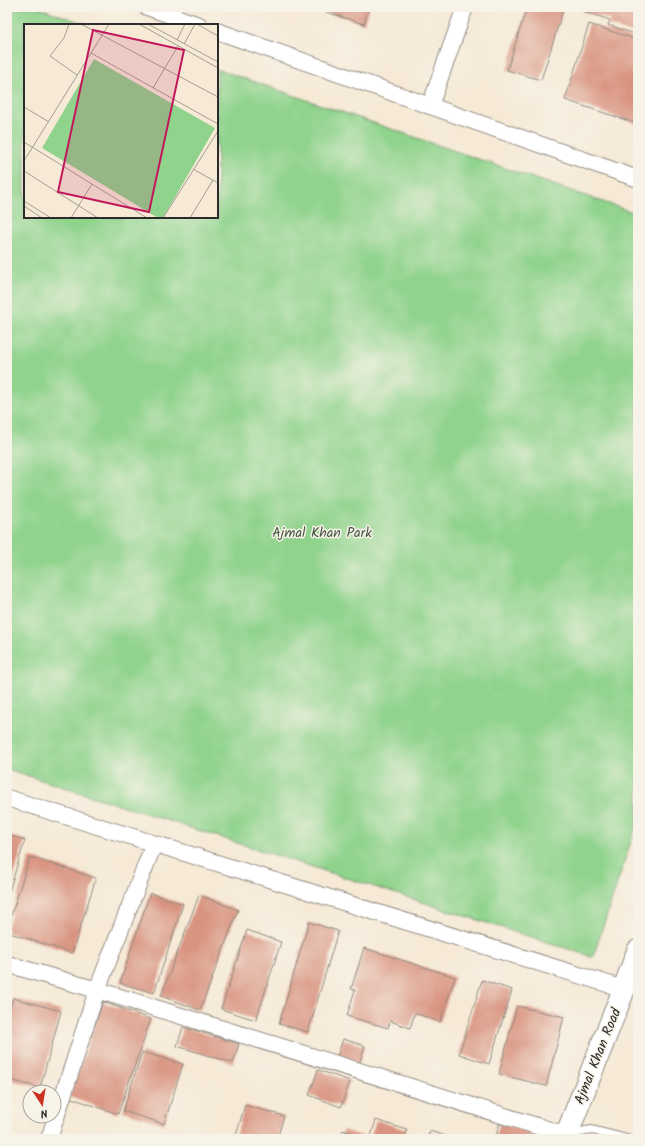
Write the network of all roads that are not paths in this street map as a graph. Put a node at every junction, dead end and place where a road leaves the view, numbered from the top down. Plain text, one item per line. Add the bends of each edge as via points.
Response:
1 (147, 7) edge
2 (464, 7) edge
3 (196, 24) edge
4 (218, 32) edge
5 (430, 106) junction
6 (638, 179) edge
7 (7, 798) edge
8 (156, 844) junction
9 (638, 951) edge
10 (7, 964) edge
11 (624, 989) junction
12 (97, 990) junction
13 (565, 1137) edge
14 (49, 1139) edge
15 (627, 1139) edge

1 - 3 street
2 - 5 street
4 - 5 street
5 - 6 street
7 - 8 street
8 - 11 street
8 - 12 street
9 - 11 street, Ajmal Khan Road
10 - 12 street
11 - 13 street, Ajmal Khan Road
12 - 13 street
12 - 14 street
13 - 15 lane via 592,1130

